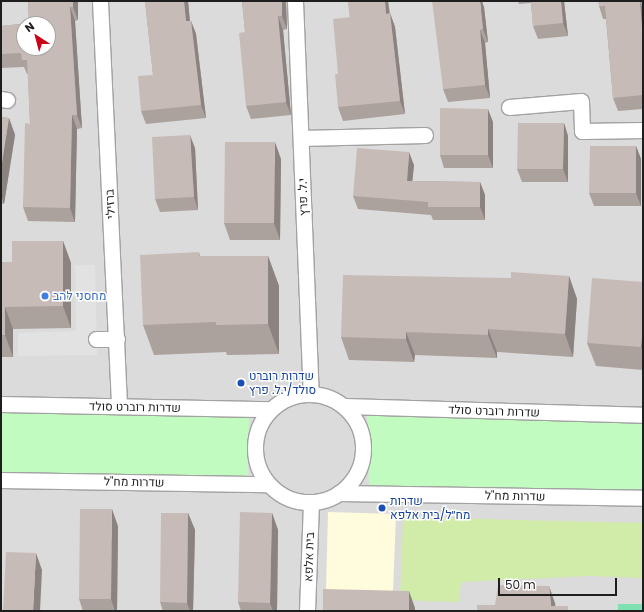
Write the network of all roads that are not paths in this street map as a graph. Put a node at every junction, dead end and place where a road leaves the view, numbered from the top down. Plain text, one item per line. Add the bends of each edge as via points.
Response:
1 (100, 1) edge
2 (295, 1) edge
3 (509, 107) dead end
4 (643, 130) edge
5 (425, 135) dead end
6 (301, 138) junction
7 (96, 339) dead end
8 (117, 339) junction
9 (311, 393) junction
10 (1, 404) edge
11 (119, 406) junction
12 (345, 406) junction
13 (270, 409) junction
14 (643, 415) edge
15 (1, 480) edge
16 (268, 484) junction
17 (339, 493) junction
18 (643, 498) edge
19 (311, 502) junction
20 (307, 611) edge

1 - 8 street, ברזילי
2 - 6 street, י.ל. פרץ
3 - 4 street via 581,101 582,131
5 - 6 street
6 - 9 street, י.ל. פרץ
7 - 8 street
8 - 11 street, ברזילי
9 - 12 street via 329,397
9 - 13 street via 282,400
10 - 11 street, שדרות רוברט סולד
11 - 13 street, שדרות רוברט סולד
12 - 14 street, שדרות רוברט סולד
12 - 17 street via 356,419 364,451 360,468 352,482
13 - 16 street via 260,423 255,449 259,470
15 - 16 street, שדרות מח"ל
16 - 19 street via 280,494 295,501
17 - 18 street, שדרות מח"ל
17 - 19 street via 326,500
19 - 20 street, בית אלפא

